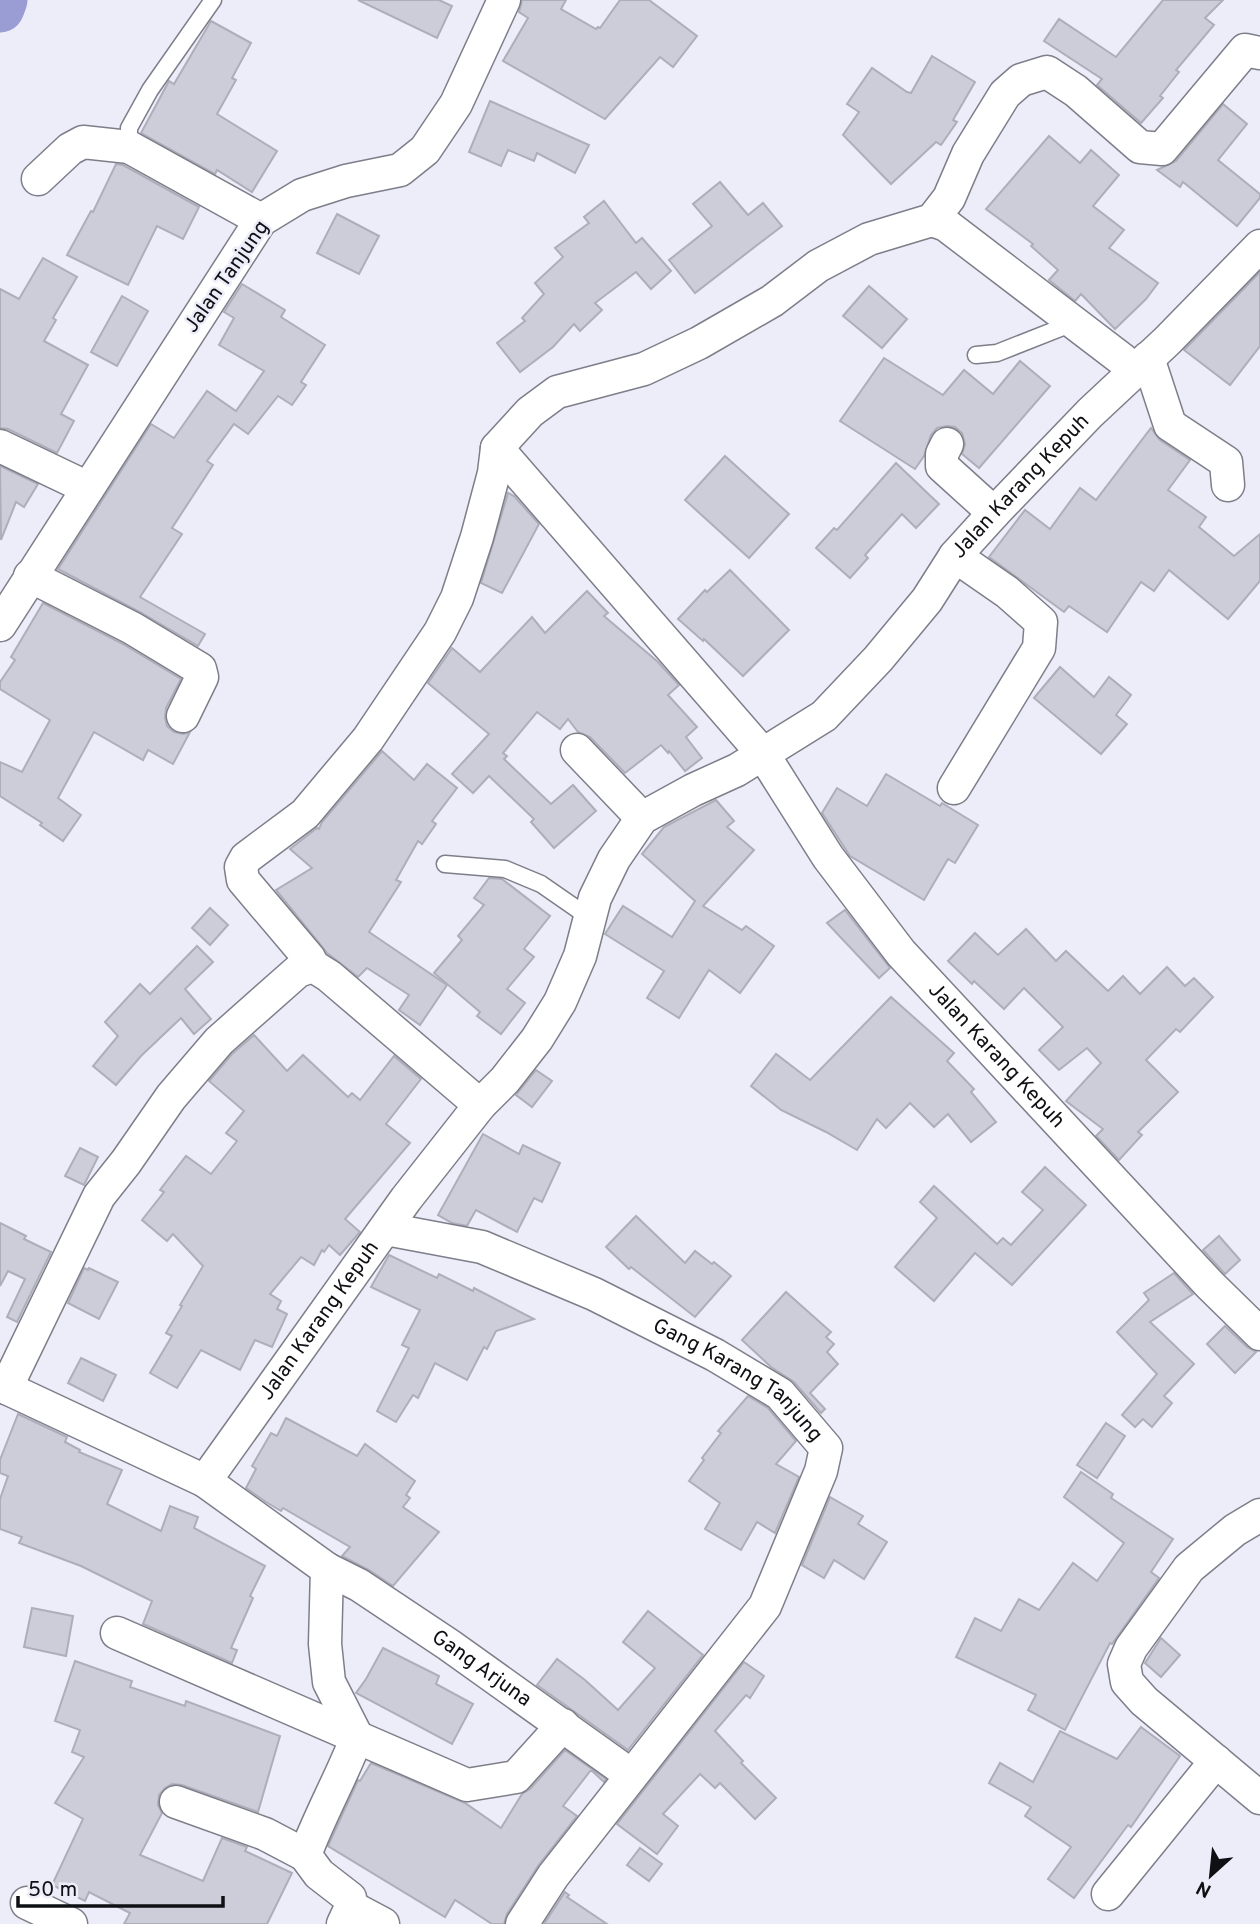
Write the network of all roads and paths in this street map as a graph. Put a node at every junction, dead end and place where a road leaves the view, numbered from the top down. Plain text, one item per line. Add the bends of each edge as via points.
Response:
1 (213, 0) edge
2 (504, 0) edge
3 (1260, 52) edge
4 (129, 147) junction
5 (38, 179) dead end
6 (261, 220) junction
7 (932, 220) junction
8 (1260, 246) edge
9 (1073, 323) junction
10 (976, 355) dead end
11 (1142, 364) junction
12 (947, 444) dead end
13 (0, 446) edge
14 (497, 448) junction
15 (1228, 485) dead end
16 (88, 488) junction
17 (994, 513) junction
18 (955, 556) junction
19 (30, 576) junction
20 (0, 625) edge
21 (183, 716) dead end
22 (578, 750) dead end
23 (763, 754) junction
24 (954, 788) dead end
25 (642, 818) junction
26 (445, 864) dead end
27 (590, 918) junction
28 (313, 966) junction
29 (480, 1105) junction
30 (386, 1229) junction
31 (1260, 1334) edge
32 (3, 1387) edge
33 (205, 1481) junction
34 (1260, 1515) edge
35 (327, 1569) junction
36 (117, 1633) dead end
37 (564, 1725) junction
38 (357, 1737) junction
39 (1216, 1762) junction
40 (631, 1775) junction
41 (1258, 1791) edge
42 (176, 1802) dead end
43 (305, 1855) junction
44 (1108, 1894) dead end
45 (27, 1903) dead end
46 (347, 1915) edge
47 (71, 1924) edge
48 (383, 1924) edge
49 (522, 1924) edge

1 - 4 lane via 150,90 129,128
2 - 6 street, Jalan Tanjung via 456,104 425,150 400,170 302,195
3 - 7 street via 1245,50 1162,149 1140,147 1048,72 1021,80 1005,94 968,154 949,198
4 - 5 street via 83,142
4 - 6 street
6 - 16 street, Jalan Tanjung
7 - 9 street via 946,225
7 - 14 street via 869,239 818,266 772,301 644,369 558,392 530,412
8 - 11 street, Jalan Karang Kepuh
9 - 10 lane via 996,353
9 - 11 street
11 - 15 street via 1170,425 1226,462
11 - 17 street, Jalan Karang Kepuh
12 - 17 street via 943,466
13 - 16 street
14 - 23 street
14 - 28 street via 477,537 457,598 440,632 368,739 305,814 246,858 241,867 243,880
16 - 19 street, Jalan Tanjung
17 - 18 street, Jalan Karang Kepuh
18 - 23 street, Jalan Karang Kepuh via 927,600 824,716
18 - 24 street via 1041,622 1039,648
19 - 20 street, Jalan Tanjung
19 - 21 street via 200,668 202,677
22 - 25 street
23 - 25 street, Jalan Karang Kepuh
23 - 31 street, Jalan Karang Kepuh via 828,857 901,953
25 - 27 street, Jalan Karang Kepuh via 614,859
26 - 27 lane via 505,869 541,884
27 - 29 street, Jalan Karang Kepuh via 560,1002 537,1039
28 - 29 street
28 - 32 street via 298,971 219,1041 171,1097 99,1196
29 - 30 street, Jalan Karang Kepuh
30 - 33 street, Jalan Karang Kepuh
30 - 40 street, Gang Karang Tanjung via 482,1247 594,1293 780,1394 826,1448 821,1471 765,1606
32 - 33 street
33 - 35 street
34 - 39 street via 1189,1568 1124,1664 1127,1682 1144,1701
35 - 37 street, Gang Arjuna via 370,1592
35 - 38 street via 329,1682
36 - 38 street
37 - 38 street via 516,1777 467,1784
37 - 40 street, Gang Arjuna
38 - 43 street
39 - 41 street
39 - 44 street
40 - 49 street, Gang Karang Tanjung
42 - 43 street via 265,1834
43 - 46 street via 319,1874 350,1898
45 - 47 street
46 - 48 street

